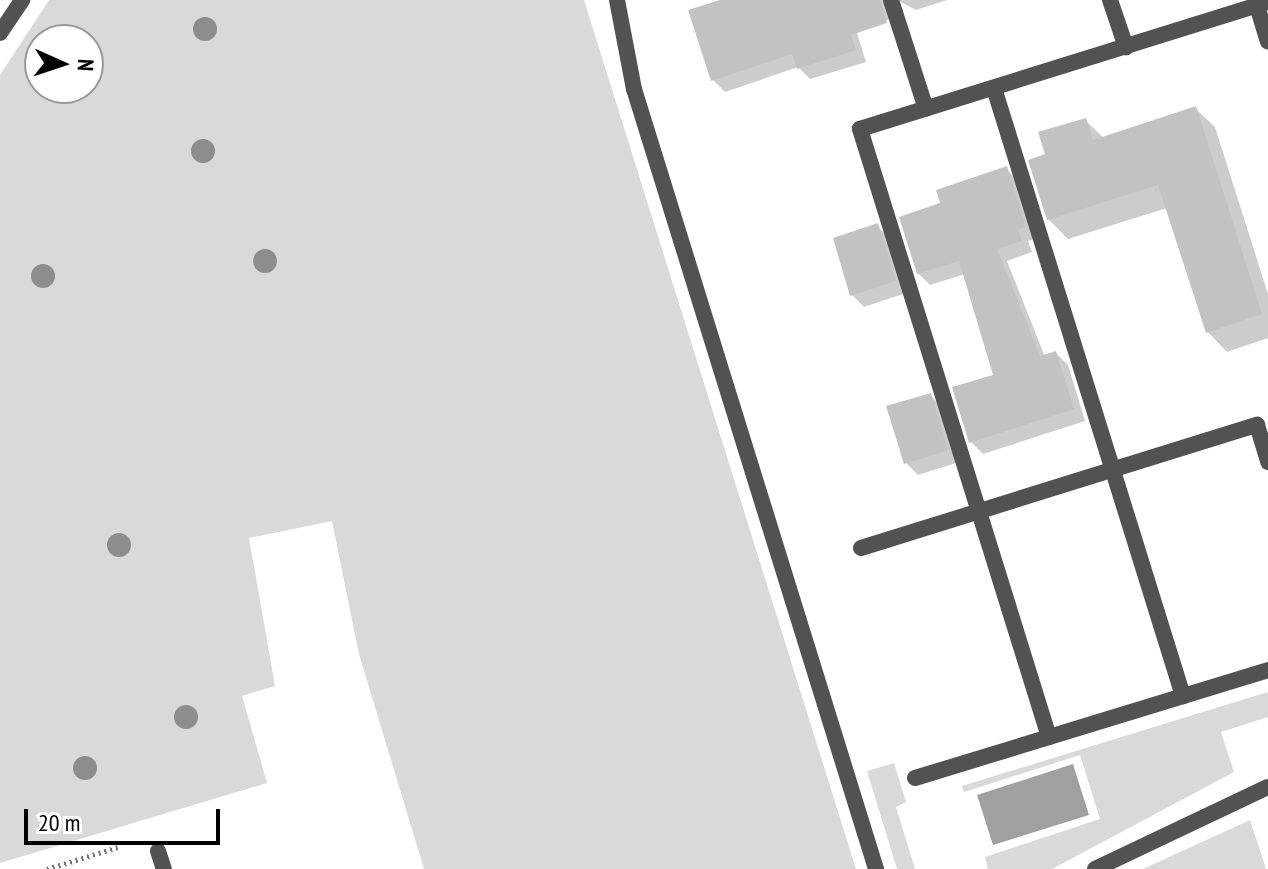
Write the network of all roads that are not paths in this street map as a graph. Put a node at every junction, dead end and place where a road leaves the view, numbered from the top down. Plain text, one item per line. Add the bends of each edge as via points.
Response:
1 (22, 0) edge
2 (617, 0) edge
3 (891, 0) edge
4 (1110, 0) edge
5 (1262, 4) edge
6 (0, 33) edge
7 (1268, 41) edge
8 (1126, 47) junction
9 (994, 88) junction
10 (926, 109) junction
11 (1268, 462) edge
12 (1112, 470) junction
13 (979, 512) junction
14 (861, 548) dead end
15 (1268, 670) edge
16 (1183, 696) junction
17 (1049, 737) junction
18 (915, 778) dead end
19 (1268, 787) edge
20 (158, 851) road end
21 (164, 869) edge
22 (876, 869) edge
23 (1095, 869) edge

1 - 6 lane
2 - 22 lane via 634,89
3 - 10 lane
4 - 8 lane
5 - 7 lane
5 - 8 lane
8 - 9 lane
9 - 10 lane
9 - 12 lane
10 - 13 lane via 860,129
11 - 12 lane via 1257,425
12 - 13 lane
12 - 16 lane
13 - 14 lane
13 - 17 lane
15 - 16 lane
16 - 17 lane
17 - 18 lane
19 - 23 lane
20 - 21 lane

